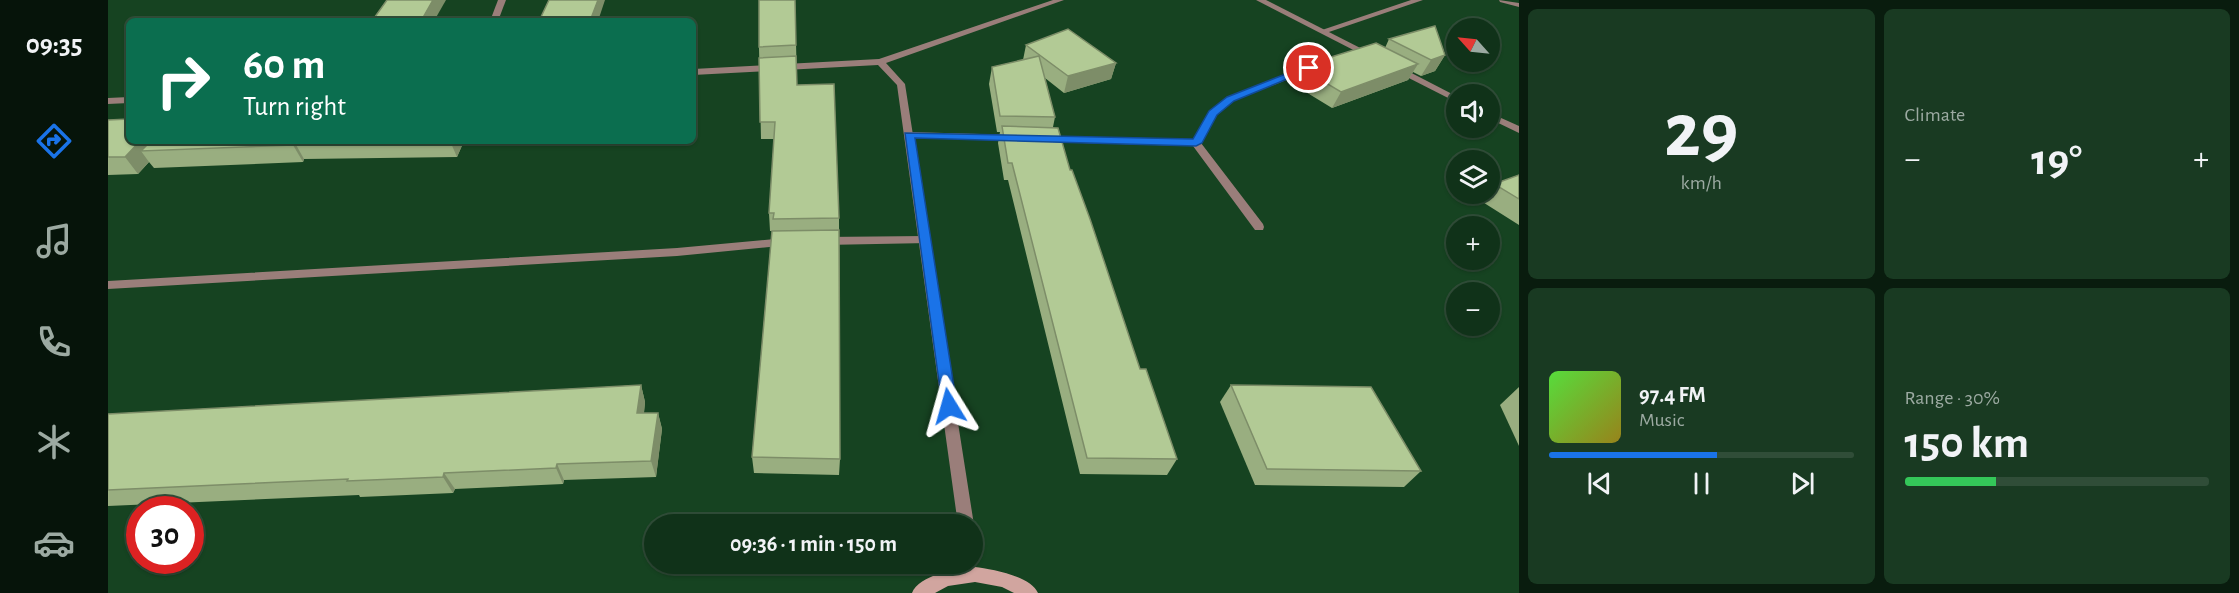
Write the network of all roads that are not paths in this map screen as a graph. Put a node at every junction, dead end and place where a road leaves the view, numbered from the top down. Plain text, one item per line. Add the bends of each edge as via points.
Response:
1 (501, 0) edge
2 (1060, 0) edge
3 (1260, 0) edge
4 (1419, 0) edge
5 (1503, 0) edge
6 (1519, 5) edge
7 (495, 18) edge
8 (1323, 32) junction
9 (1377, 58) edge
10 (880, 62) junction
11 (1318, 64) edge
12 (1387, 64) edge
13 (696, 72) edge
14 (1446, 94) edge
15 (126, 100) edge
16 (108, 101) edge
17 (1500, 121) edge
18 (1519, 130) edge
19 (909, 135) junction
20 (1024, 138) edge
21 (1036, 138) edge
22 (1196, 143) junction
23 (1259, 227) dead end
24 (925, 240) junction
25 (793, 242) edge
26 (814, 242) edge
27 (108, 285) edge
28 (964, 514) edge
29 (983, 571) edge
30 (956, 574) edge
31 (920, 593) edge
32 (1030, 593) edge

1 - 7 street
2 - 10 street
3 - 8 street
4 - 8 street
5 - 6 street
8 - 9 street via 1352,50
10 - 13 street
10 - 19 street via 901,84
11 - 22 street via 1230,99 1213,113
12 - 14 street
15 - 16 street
17 - 18 street
19 - 20 street
19 - 24 street
21 - 22 street
22 - 23 street
24 - 26 street
24 - 28 street
25 - 27 street via 653,254
29 - 32 main road via 1010,580
30 - 31 main road

